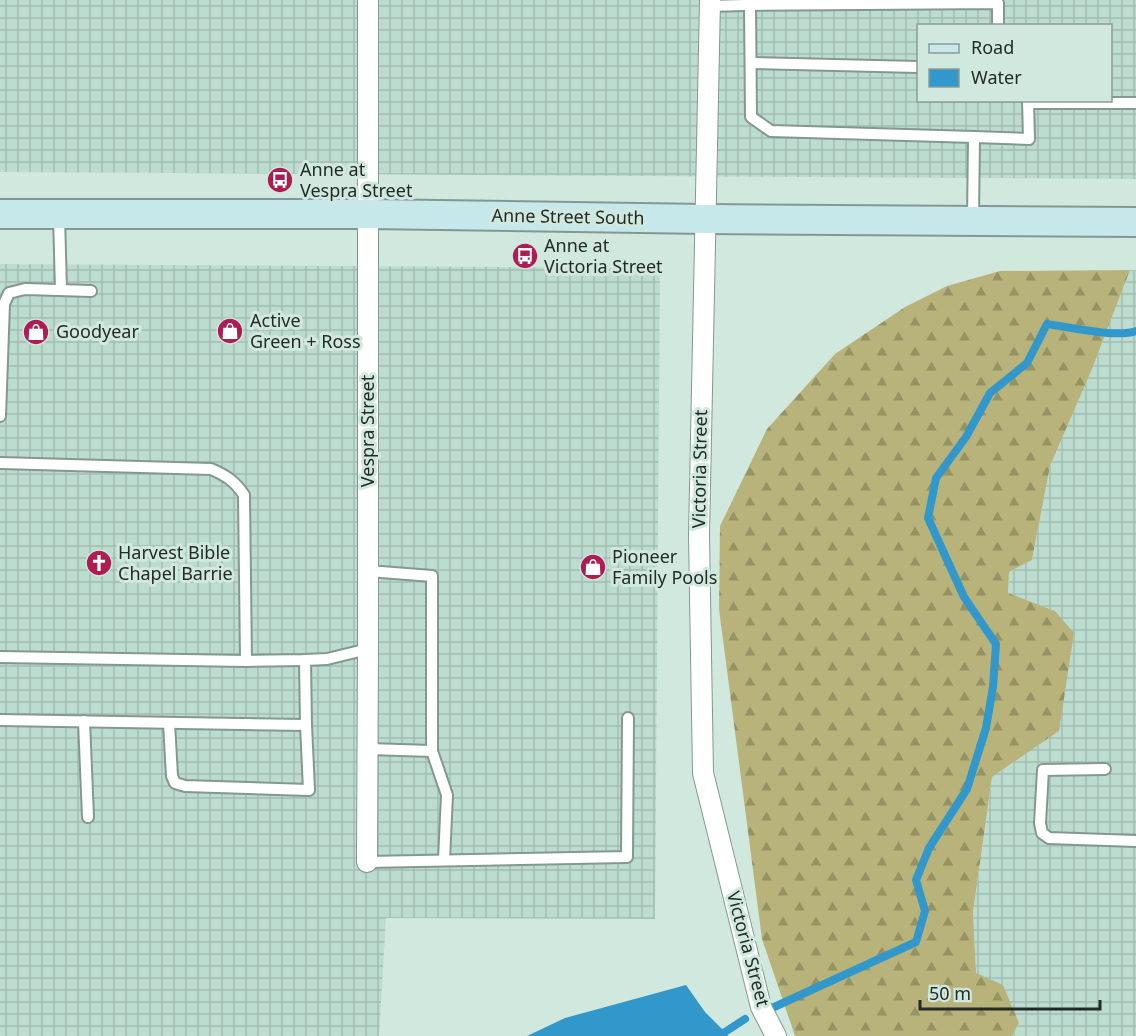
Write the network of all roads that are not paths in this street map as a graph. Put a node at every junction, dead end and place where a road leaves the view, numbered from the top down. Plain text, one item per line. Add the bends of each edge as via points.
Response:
1 (368, 0) edge
2 (710, 3) edge
3 (750, 5) junction
4 (998, 24) edge
5 (751, 63) junction
6 (917, 67) edge
7 (1028, 102) edge
8 (1136, 103) edge
9 (974, 136) junction
10 (0, 214) edge
11 (368, 214) junction
12 (59, 215) junction
13 (706, 219) junction
14 (973, 221) junction
15 (1136, 222) edge
16 (61, 290) junction
17 (91, 291) dead end
18 (0, 416) edge
19 (0, 463) edge
20 (368, 571) junction
21 (368, 650) junction
22 (0, 657) edge
23 (305, 660) junction
24 (246, 661) junction
25 (628, 718) dead end
26 (0, 720) edge
27 (84, 721) junction
28 (170, 723) junction
29 (306, 725) junction
30 (368, 749) junction
31 (432, 751) junction
32 (1105, 769) dead end
33 (88, 817) dead end
34 (1136, 841) edge
35 (444, 860) junction
36 (367, 862) joint
37 (776, 1036) edge

1 - 11 street, Vespra Street
2 - 3 lane
2 - 13 street, Victoria Street
3 - 4 lane via 998,3
3 - 5 lane
5 - 6 lane
5 - 9 lane via 751,117 771,131
7 - 8 lane
7 - 9 lane via 1029,139
9 - 14 lane
10 - 12 street, Anne Street South
11 - 12 street, Anne Street South
11 - 13 street, Anne Street South
11 - 20 street, Vespra Street
12 - 16 lane
13 - 14 street, Anne Street South
13 - 37 street, Victoria Street via 699,535 703,772 761,1006
14 - 15 street, Anne Street South
16 - 17 lane
16 - 18 lane via 25,289 9,293 4,304
19 - 24 lane via 211,469 237,484 244,495
20 - 21 street, Vespra Street
20 - 31 lane via 432,576
21 - 23 lane
21 - 30 street, Vespra Street
22 - 24 lane
23 - 24 lane
23 - 29 lane
25 - 35 lane via 627,857
26 - 27 lane
27 - 28 lane
27 - 33 lane
28 - 29 lane
28 - 29 lane via 175,783 309,790
30 - 31 lane
30 - 36 street, Vespra Street
31 - 35 lane via 447,795
32 - 34 lane via 1043,770 1042,833 1049,838
35 - 36 lane

